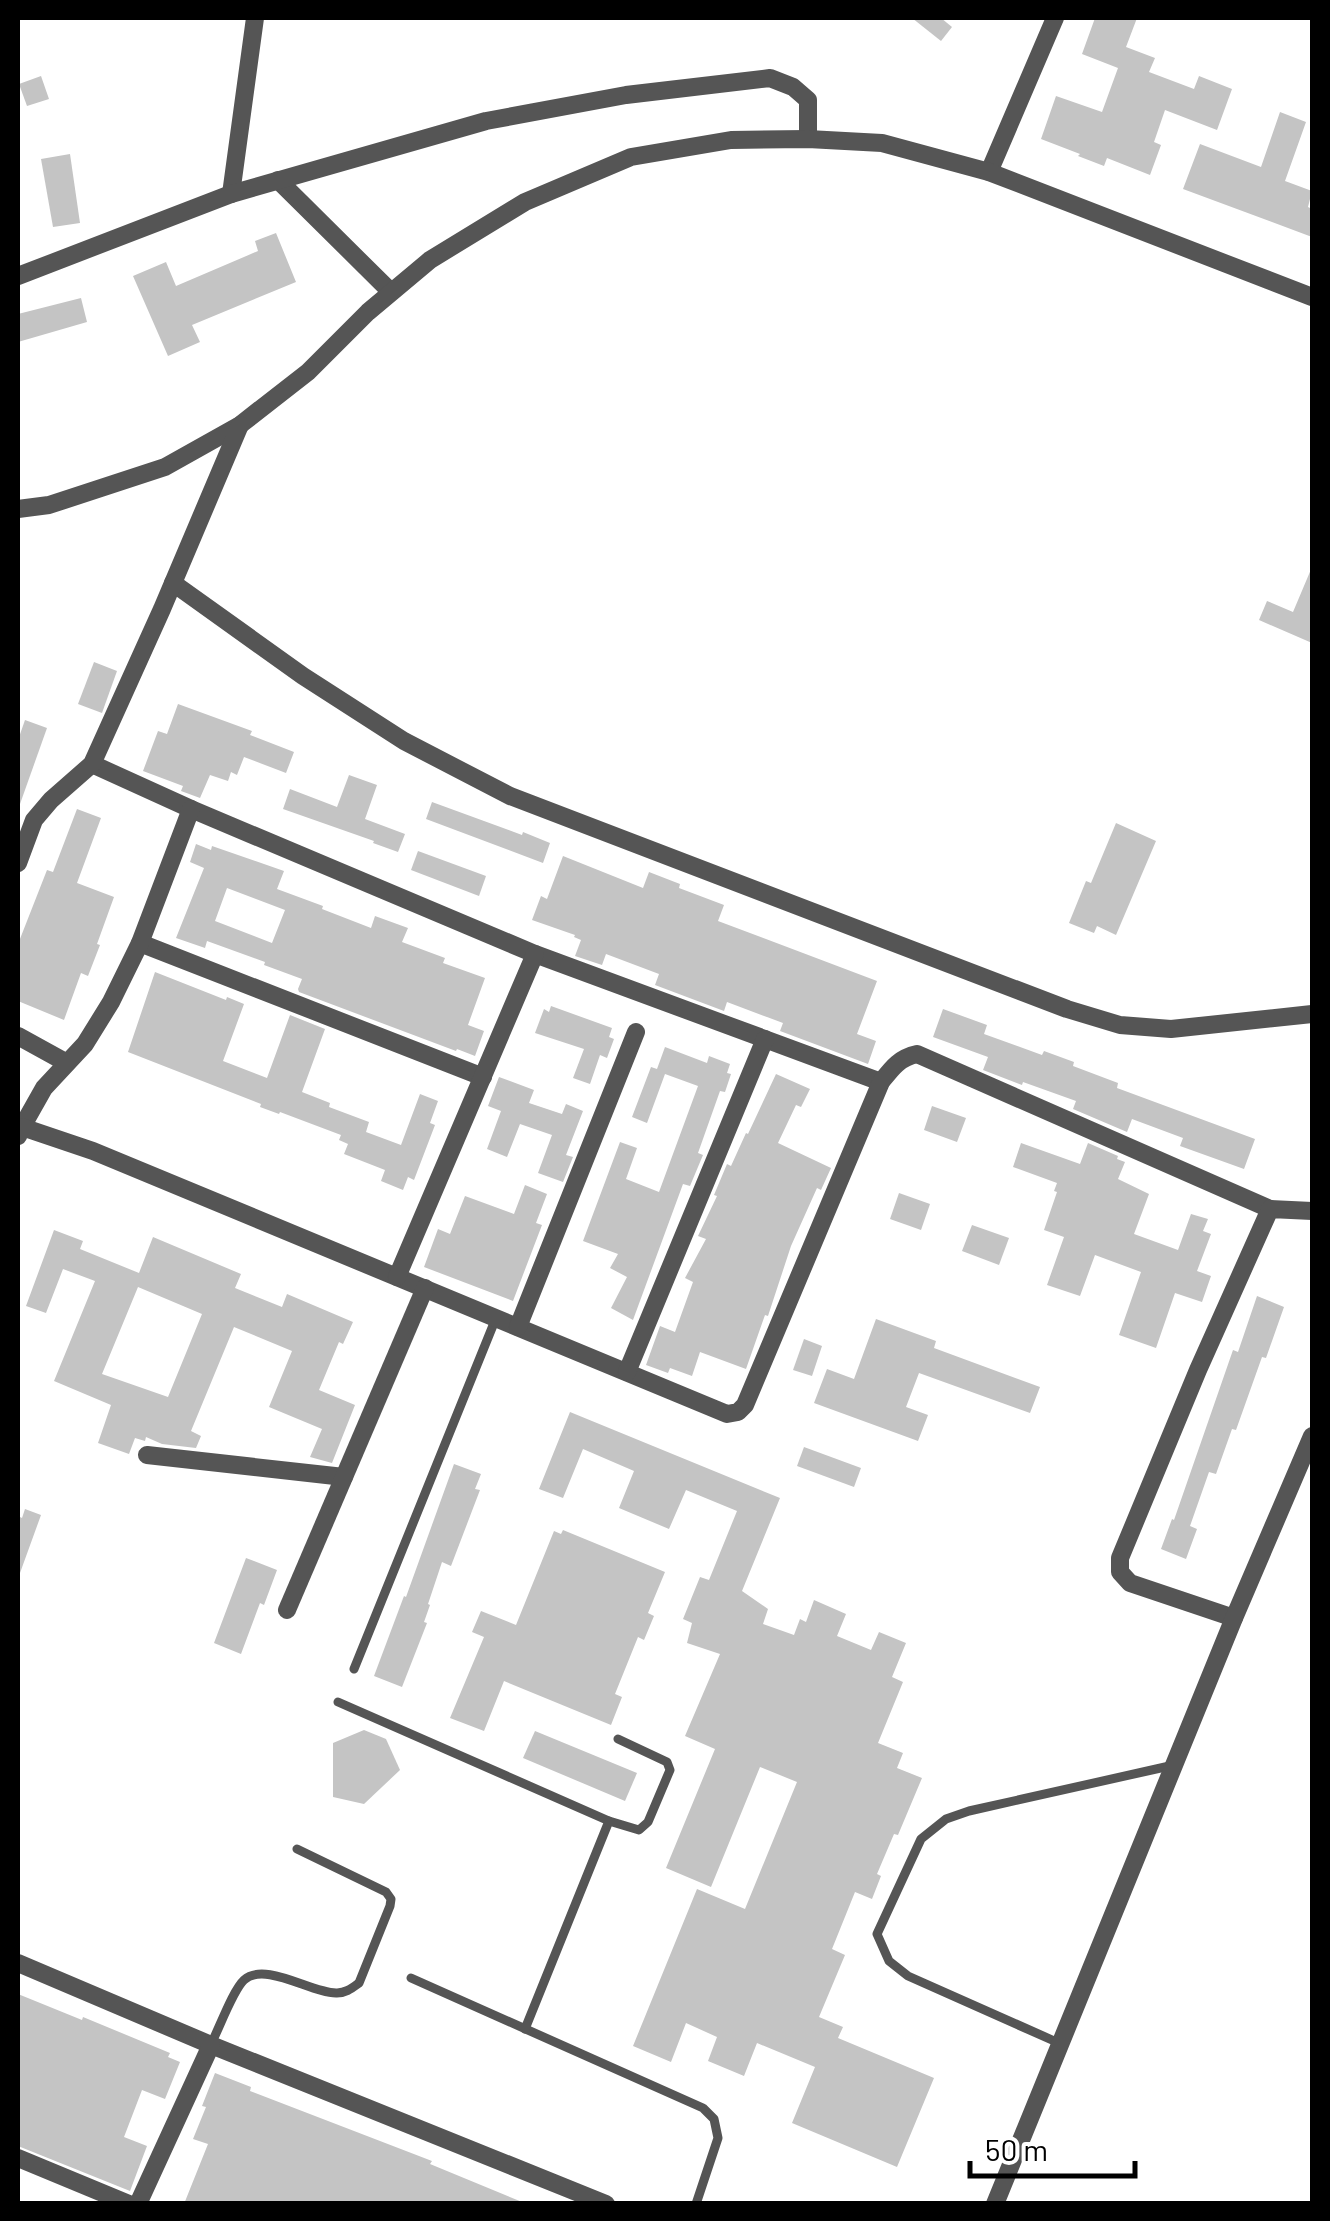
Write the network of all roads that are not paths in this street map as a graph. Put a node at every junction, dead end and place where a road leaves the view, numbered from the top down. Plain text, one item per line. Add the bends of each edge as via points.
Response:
1 (255, 18) edge
2 (1055, 18) edge
3 (808, 139) junction
4 (990, 172) junction
5 (278, 180) junction
6 (231, 194) junction
7 (18, 276) edge
8 (391, 292) junction
9 (1312, 297) edge
10 (240, 426) junction
11 (18, 509) edge
12 (173, 582) junction
13 (92, 764) junction
14 (191, 810) junction
15 (18, 862) edge
16 (140, 943) junction
17 (535, 954) junction
18 (1312, 1014) edge
19 (636, 1032) dead end
20 (18, 1036) edge
21 (765, 1039) junction
22 (68, 1062) junction
23 (482, 1077) junction
24 (881, 1082) junction
25 (20, 1131) edge
26 (1270, 1209) junction
27 (1312, 1211) edge
28 (398, 1277) junction
29 (425, 1288) junction
30 (496, 1318) junction
31 (518, 1327) junction
32 (628, 1372) junction
33 (1312, 1436) edge
34 (148, 1455) dead end
35 (344, 1477) junction
36 (286, 1610) dead end
37 (1234, 1618) junction
38 (354, 1668) dead end
39 (338, 1702) dead end
40 (618, 1739) dead end
41 (1174, 1765) junction
42 (608, 1821) junction
43 (297, 1850) dead end
44 (18, 1963) edge
45 (411, 1978) dead end
46 (525, 2029) junction
47 (1061, 2044) junction
48 (211, 2045) junction
49 (18, 2158) edge
50 (128, 2204) edge
51 (138, 2204) edge
52 (606, 2204) edge
53 (696, 2204) edge
54 (996, 2204) edge

1 - 6 street
2 - 4 street
3 - 4 street via 882,143
3 - 5 street via 808,100 770,78 486,121
3 - 8 street via 731,140 631,157 525,202
4 - 9 street
5 - 6 street
5 - 8 street
6 - 7 street
8 - 10 street
10 - 11 street via 165,467
10 - 12 street
12 - 13 street
12 - 18 street via 404,741 510,796 1048,1002 1120,1025 1171,1029
13 - 14 street
13 - 15 street via 34,820
14 - 16 street
14 - 17 street
16 - 22 street via 102,1016
16 - 23 street
17 - 21 street
17 - 23 street
19 - 31 street
20 - 22 street
21 - 24 street
21 - 32 street
22 - 25 street
23 - 28 street
24 - 26 street via 897,1062 917,1054
24 - 32 street via 745,1406 727,1414
25 - 28 street via 93,1151
26 - 27 street
26 - 37 street via 1120,1558 1120,1572 1130,1583
28 - 29 street
29 - 30 street
29 - 35 street
30 - 31 street
30 - 38 lane
31 - 32 street
33 - 37 street
34 - 35 street
35 - 36 street
37 - 41 street
39 - 42 lane
40 - 42 lane via 667,1762 670,1770 639,1830
41 - 47 street
41 - 47 lane via 946,1819 921,1839 877,1934 889,1960 908,1976
42 - 46 lane
43 - 48 lane via 391,1898 359,1983 335,1994 252,1975 242,1981
44 - 48 street
45 - 46 lane
46 - 53 lane via 703,2108 714,2119 718,2138
47 - 54 street
48 - 51 street
48 - 52 street
49 - 50 street

